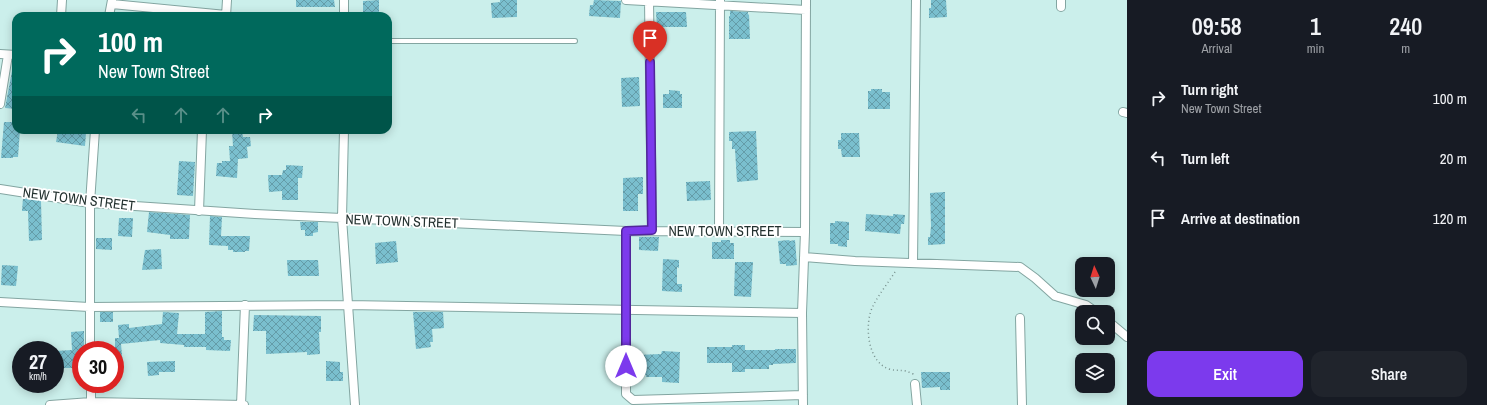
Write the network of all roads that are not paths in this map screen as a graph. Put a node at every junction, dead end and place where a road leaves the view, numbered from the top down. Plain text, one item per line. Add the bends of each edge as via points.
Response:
1 (62, 0) edge
2 (227, 0) edge
3 (344, 0) edge
4 (626, 0) edge
5 (649, 0) edge
6 (806, 0) edge
7 (916, 0) edge
8 (112, 2) edge
9 (720, 2) edge
10 (806, 10) junction
11 (61, 12) edge
12 (110, 12) edge
13 (193, 12) edge
14 (226, 12) edge
15 (344, 12) edge
16 (392, 41) edge
17 (575, 41) dead end
18 (8, 55) edge
19 (0, 104) edge
20 (95, 134) edge
21 (202, 134) edge
22 (344, 134) edge
23 (0, 189) edge
24 (90, 203) junction
25 (199, 211) junction
26 (342, 218) junction
27 (652, 230) junction
28 (719, 230) junction
29 (626, 231) junction
30 (805, 232) junction
31 (804, 257) junction
32 (913, 263) junction
33 (0, 302) edge
34 (245, 305) junction
35 (348, 305) junction
36 (1086, 305) edge
37 (89, 307) junction
38 (626, 310) junction
39 (802, 313) junction
40 (1020, 318) dead end
41 (1115, 327) edge
42 (1127, 338) edge
43 (90, 341) edge
44 (915, 384) road end
45 (90, 393) edge
46 (803, 395) junction
47 (91, 403) edge
48 (50, 405) edge
49 (241, 405) edge
50 (244, 405) edge
51 (355, 405) edge
52 (803, 405) edge
53 (917, 405) edge
54 (1022, 405) edge

1 - 11 street
2 - 14 street
3 - 15 street
4 - 5 street
5 - 9 street
5 - 27 street
6 - 10 street
7 - 32 street
8 - 12 street
8 - 13 street
9 - 10 street
9 - 28 street
10 - 30 street
16 - 17 lane
18 - 19 street
20 - 24 street
21 - 25 street
22 - 26 street
23 - 24 street, NEW TOWN STREET
24 - 25 street, NEW TOWN STREET
24 - 37 street
25 - 26 street, NEW TOWN STREET
26 - 29 street, NEW TOWN STREET
26 - 35 street
27 - 28 street, NEW TOWN STREET
27 - 29 street, NEW TOWN STREET
28 - 30 street, NEW TOWN STREET
29 - 38 street
30 - 31 street
31 - 32 street
31 - 39 street
32 - 36 street via 1020,267 1055,296
33 - 37 street
34 - 35 street
34 - 37 street
34 - 49 street
35 - 38 street
35 - 51 street
37 - 43 street
38 - 39 street
38 - 46 street via 626,394 633,400
39 - 46 street
40 - 54 street
41 - 42 street
44 - 53 street
45 - 47 street
46 - 52 street
47 - 48 street
47 - 49 street
49 - 50 street

